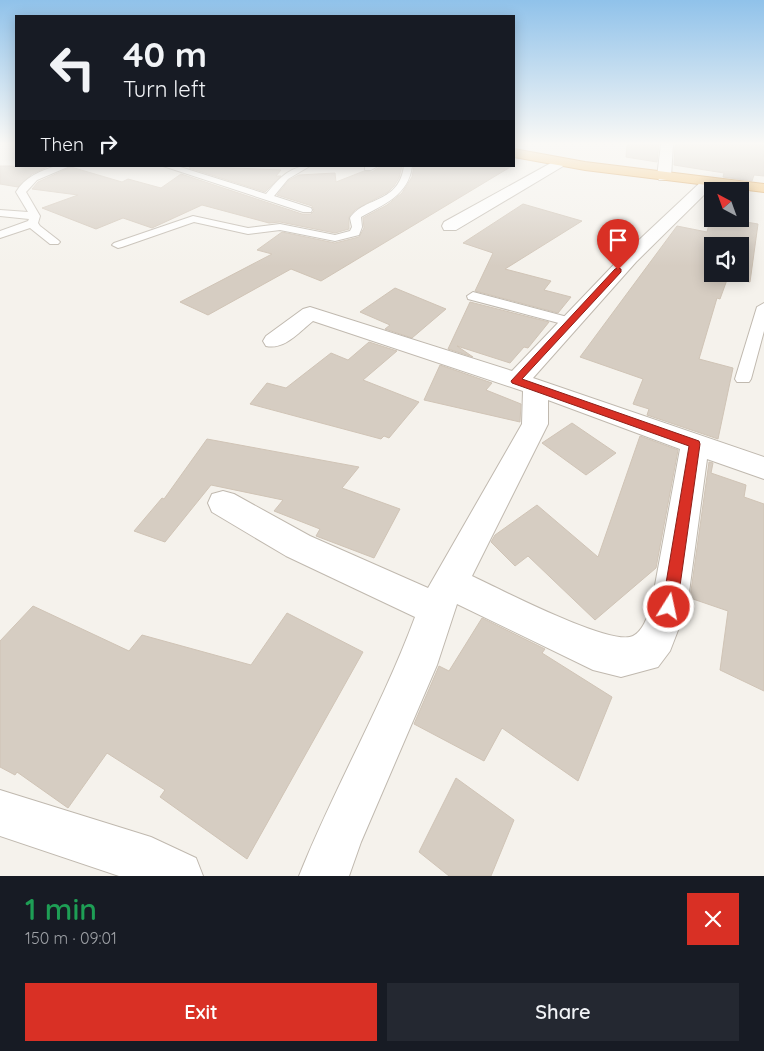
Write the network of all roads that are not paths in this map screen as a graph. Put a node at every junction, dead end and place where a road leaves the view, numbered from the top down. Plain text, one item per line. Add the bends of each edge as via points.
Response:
1 (27, 185) edge
2 (229, 185) edge
3 (278, 185) edge
4 (402, 185) edge
5 (521, 185) edge
6 (749, 186) edge
7 (704, 187) edge
8 (764, 188) edge
9 (268, 197) junction
10 (306, 210) dead end
11 (0, 213) edge
12 (34, 220) junction
13 (450, 226) dead end
14 (0, 235) edge
15 (54, 242) dead end
16 (118, 245) dead end
17 (473, 296) dead end
18 (764, 307) edge
19 (570, 322) junction
20 (274, 341) dead end
21 (743, 379) dead end
22 (526, 384) junction
23 (695, 444) junction
24 (764, 468) edge
25 (223, 503) dead end
26 (443, 596) junction
27 (0, 813) edge
28 (178, 876) edge
29 (324, 876) edge

1 - 12 lane via 22,188 22,197
2 - 9 lane
3 - 9 lane
4 - 16 lane via 396,194 357,215 354,233 346,236 326,237 280,227 248,231 193,219
5 - 13 street
6 - 8 highway
7 - 19 street
9 - 10 lane
11 - 12 lane
12 - 14 lane
12 - 15 lane via 35,228
17 - 19 lane
18 - 21 lane
19 - 22 street
20 - 22 street via 310,313
22 - 23 street
22 - 26 street via 535,424
23 - 24 street
23 - 26 street via 669,607 657,638 644,653 621,658 593,651
25 - 26 street via 298,546
26 - 29 street via 417,665
27 - 28 street via 151,862

